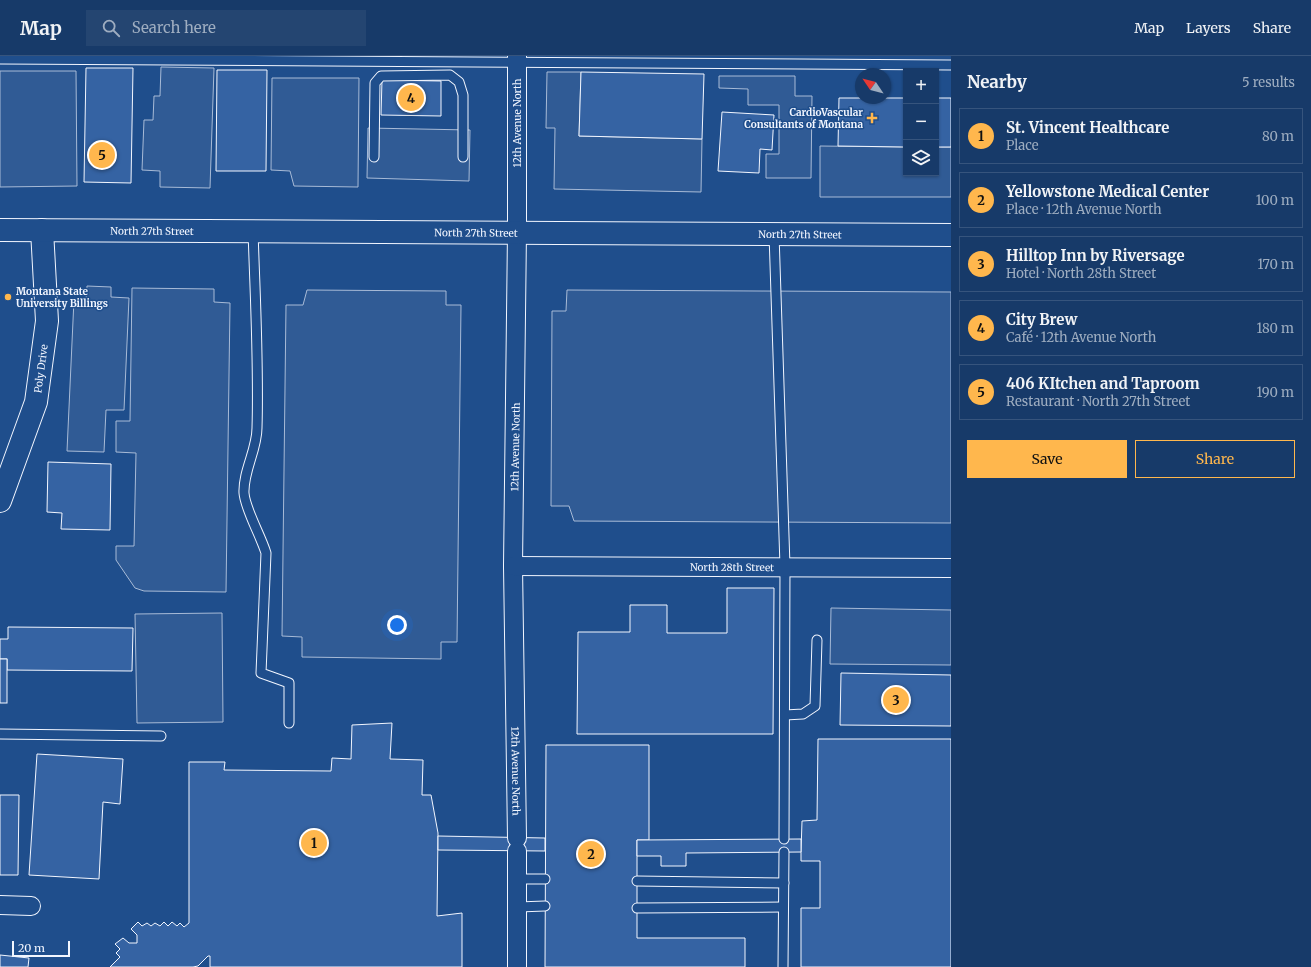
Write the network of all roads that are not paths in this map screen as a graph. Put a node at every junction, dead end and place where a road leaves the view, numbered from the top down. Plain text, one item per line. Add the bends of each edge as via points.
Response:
1 (0, 59) edge
2 (517, 59) edge
3 (951, 65) edge
4 (374, 157) dead end
5 (463, 157) dead end
6 (0, 230) edge
7 (42, 230) junction
8 (253, 230) junction
9 (517, 231) junction
10 (774, 234) junction
11 (951, 235) edge
12 (0, 501) edge
13 (513, 566) junction
14 (785, 566) junction
15 (951, 568) edge
16 (817, 640) dead end
17 (785, 715) junction
18 (289, 723) dead end
19 (0, 734) edge
20 (161, 736) dead end
21 (784, 839) dead end
22 (784, 852) dead end
23 (517, 879) junction
24 (545, 879) dead end
25 (637, 881) dead end
26 (784, 883) junction
27 (0, 906) edge
28 (31, 906) dead end
29 (545, 906) dead end
30 (518, 907) junction
31 (783, 907) junction
32 (637, 908) dead end
33 (516, 967) edge
34 (783, 967) edge

1 - 2 lane
2 - 3 lane
2 - 9 street, 12th Avenue North
4 - 5 lane via 375,83 381,76 450,76 459,82 463,95
6 - 7 main road, North 27th Street
7 - 8 main road, North 27th Street
7 - 12 main road, Poly Drive via 47,321 36,402
8 - 9 main road, North 27th Street
8 - 18 lane via 258,430 244,493 266,553 261,673 289,683
9 - 10 main road, North 27th Street
9 - 13 street, 12th Avenue North
10 - 11 main road, North 27th Street
10 - 14 lane
13 - 14 street, North 28th Street
13 - 23 street, 12th Avenue North
14 - 15 street, North 28th Street
14 - 17 lane
16 - 17 lane via 815,706 803,714
17 - 21 lane
19 - 20 lane
22 - 26 lane
23 - 24 lane
23 - 30 street, 12th Avenue North
25 - 26 lane
26 - 31 lane
27 - 28 street
29 - 30 lane
30 - 33 street, 12th Avenue North
31 - 32 lane
31 - 34 lane

